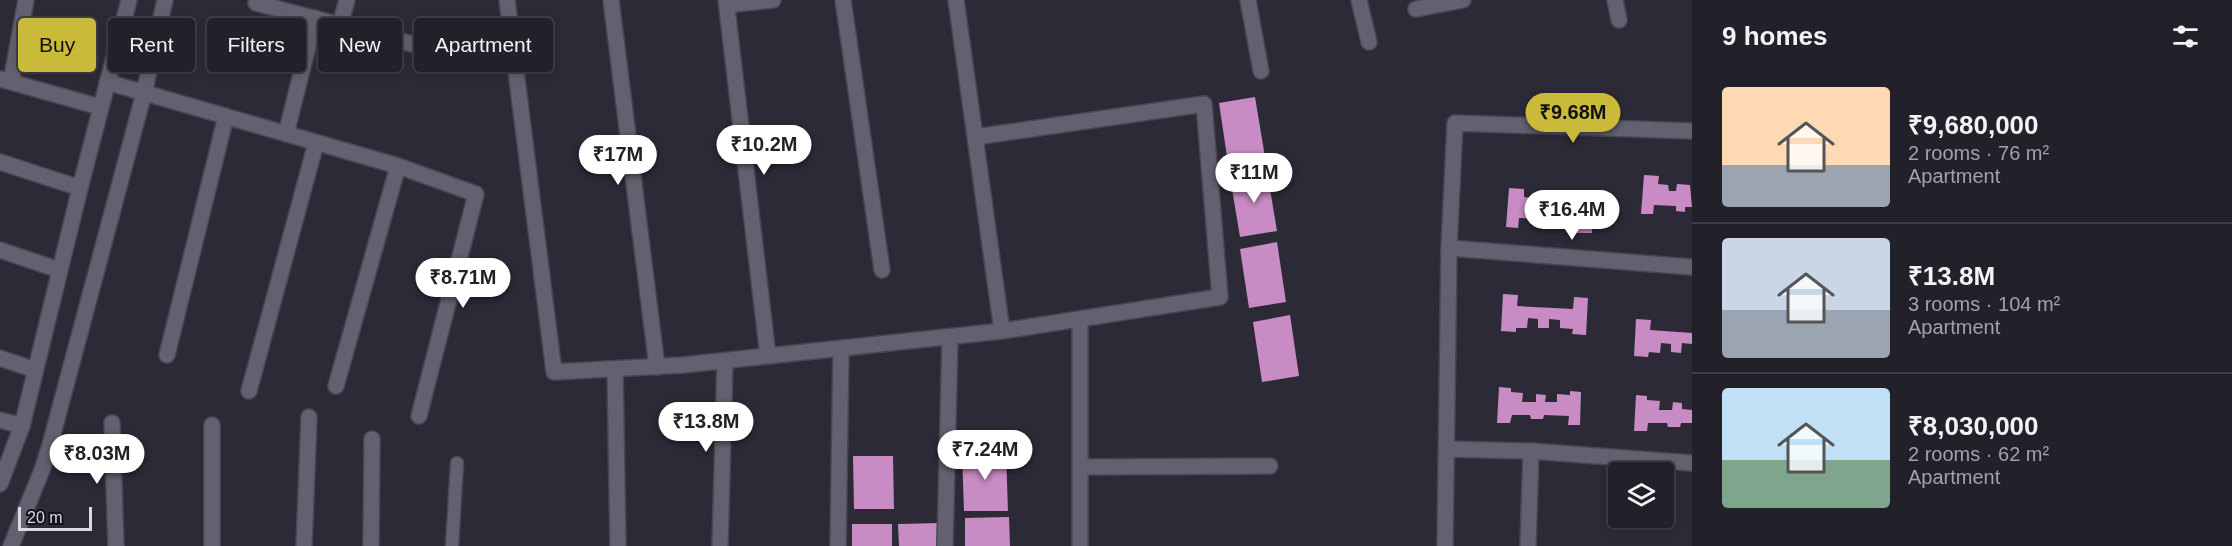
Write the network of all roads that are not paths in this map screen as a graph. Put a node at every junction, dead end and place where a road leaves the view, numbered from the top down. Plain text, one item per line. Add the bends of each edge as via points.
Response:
1 (26, 0) edge
2 (129, 0) edge
3 (165, 0) edge
4 (257, 0) edge
5 (347, 0) edge
6 (507, 0) edge
7 (611, 0) edge
8 (773, 0) edge
9 (843, 0) edge
10 (956, 0) edge
11 (1248, 0) edge
12 (1359, 0) edge
13 (1462, 0) edge
14 (1615, 0) edge
15 (726, 3) edge
16 (1416, 9) dead end
17 (315, 18) junction
18 (342, 18) edge
19 (318, 19) edge
20 (1619, 20) dead end
21 (1369, 42) dead end
22 (1261, 71) dead end
23 (5, 80) edge
24 (107, 82) junction
25 (144, 93) junction
26 (100, 107) junction
27 (226, 116) junction
28 (1692, 131) edge
29 (286, 134) junction
30 (975, 137) junction
31 (316, 143) junction
32 (0, 162) edge
33 (398, 166) junction
34 (80, 188) junction
35 (1449, 248) junction
36 (0, 250) edge
37 (1692, 267) edge
38 (59, 270) junction
39 (882, 270) dead end
40 (1080, 319) junction
41 (1002, 331) junction
42 (950, 337) junction
43 (841, 348) junction
44 (167, 355) dead end
45 (768, 356) junction
46 (0, 358) edge
47 (726, 361) junction
48 (657, 367) junction
49 (615, 369) junction
50 (35, 370) junction
51 (336, 386) dead end
52 (249, 391) dead end
53 (419, 416) dead end
54 (309, 417) dead end
55 (0, 420) edge
56 (112, 423) dead end
57 (212, 424) dead end
58 (22, 426) junction
59 (372, 439) dead end
60 (1446, 449) junction
61 (1531, 451) junction
62 (457, 463) dead end
63 (1692, 463) edge
64 (1270, 466) dead end
65 (1080, 467) junction
66 (0, 484) edge
67 (11, 546) edge
68 (116, 546) edge
69 (212, 546) edge
70 (304, 546) edge
71 (371, 546) edge
72 (452, 546) edge
73 (618, 546) edge
74 (720, 546) edge
75 (838, 546) edge
76 (945, 546) edge
77 (1080, 546) edge
78 (1445, 546) edge
79 (1528, 546) edge

1 - 23 street
2 - 24 street
3 - 25 street
4 - 17 street via 256,3
5 - 18 street
6 - 49 street via 554,372
7 - 48 street
8 - 15 street
9 - 39 street
10 - 30 street
11 - 22 street
12 - 21 street
13 - 16 street
14 - 20 street
15 - 45 street
17 - 19 street
17 - 29 street
23 - 26 street
24 - 25 street
24 - 26 street
25 - 27 street
25 - 67 street via 45,462
26 - 34 street
27 - 29 street
27 - 44 street
28 - 35 street via 1455,123
29 - 31 street
30 - 40 street via 1204,104 1220,297
30 - 41 street
31 - 33 street
31 - 52 street
32 - 34 street
33 - 51 street
33 - 53 street via 476,194
34 - 38 street
35 - 37 street
35 - 60 street
36 - 38 street
38 - 50 street
40 - 41 street
40 - 65 street
41 - 42 street
42 - 43 street
42 - 76 street
43 - 45 street
43 - 75 street
45 - 47 street
46 - 50 street
47 - 48 street
47 - 74 street
48 - 49 street
49 - 73 street
50 - 58 street
54 - 70 street
55 - 58 street
56 - 68 street
57 - 69 street
58 - 66 street
59 - 71 street
60 - 61 street
60 - 78 street
61 - 63 street
61 - 79 street
62 - 72 lane
64 - 65 street
65 - 77 street

